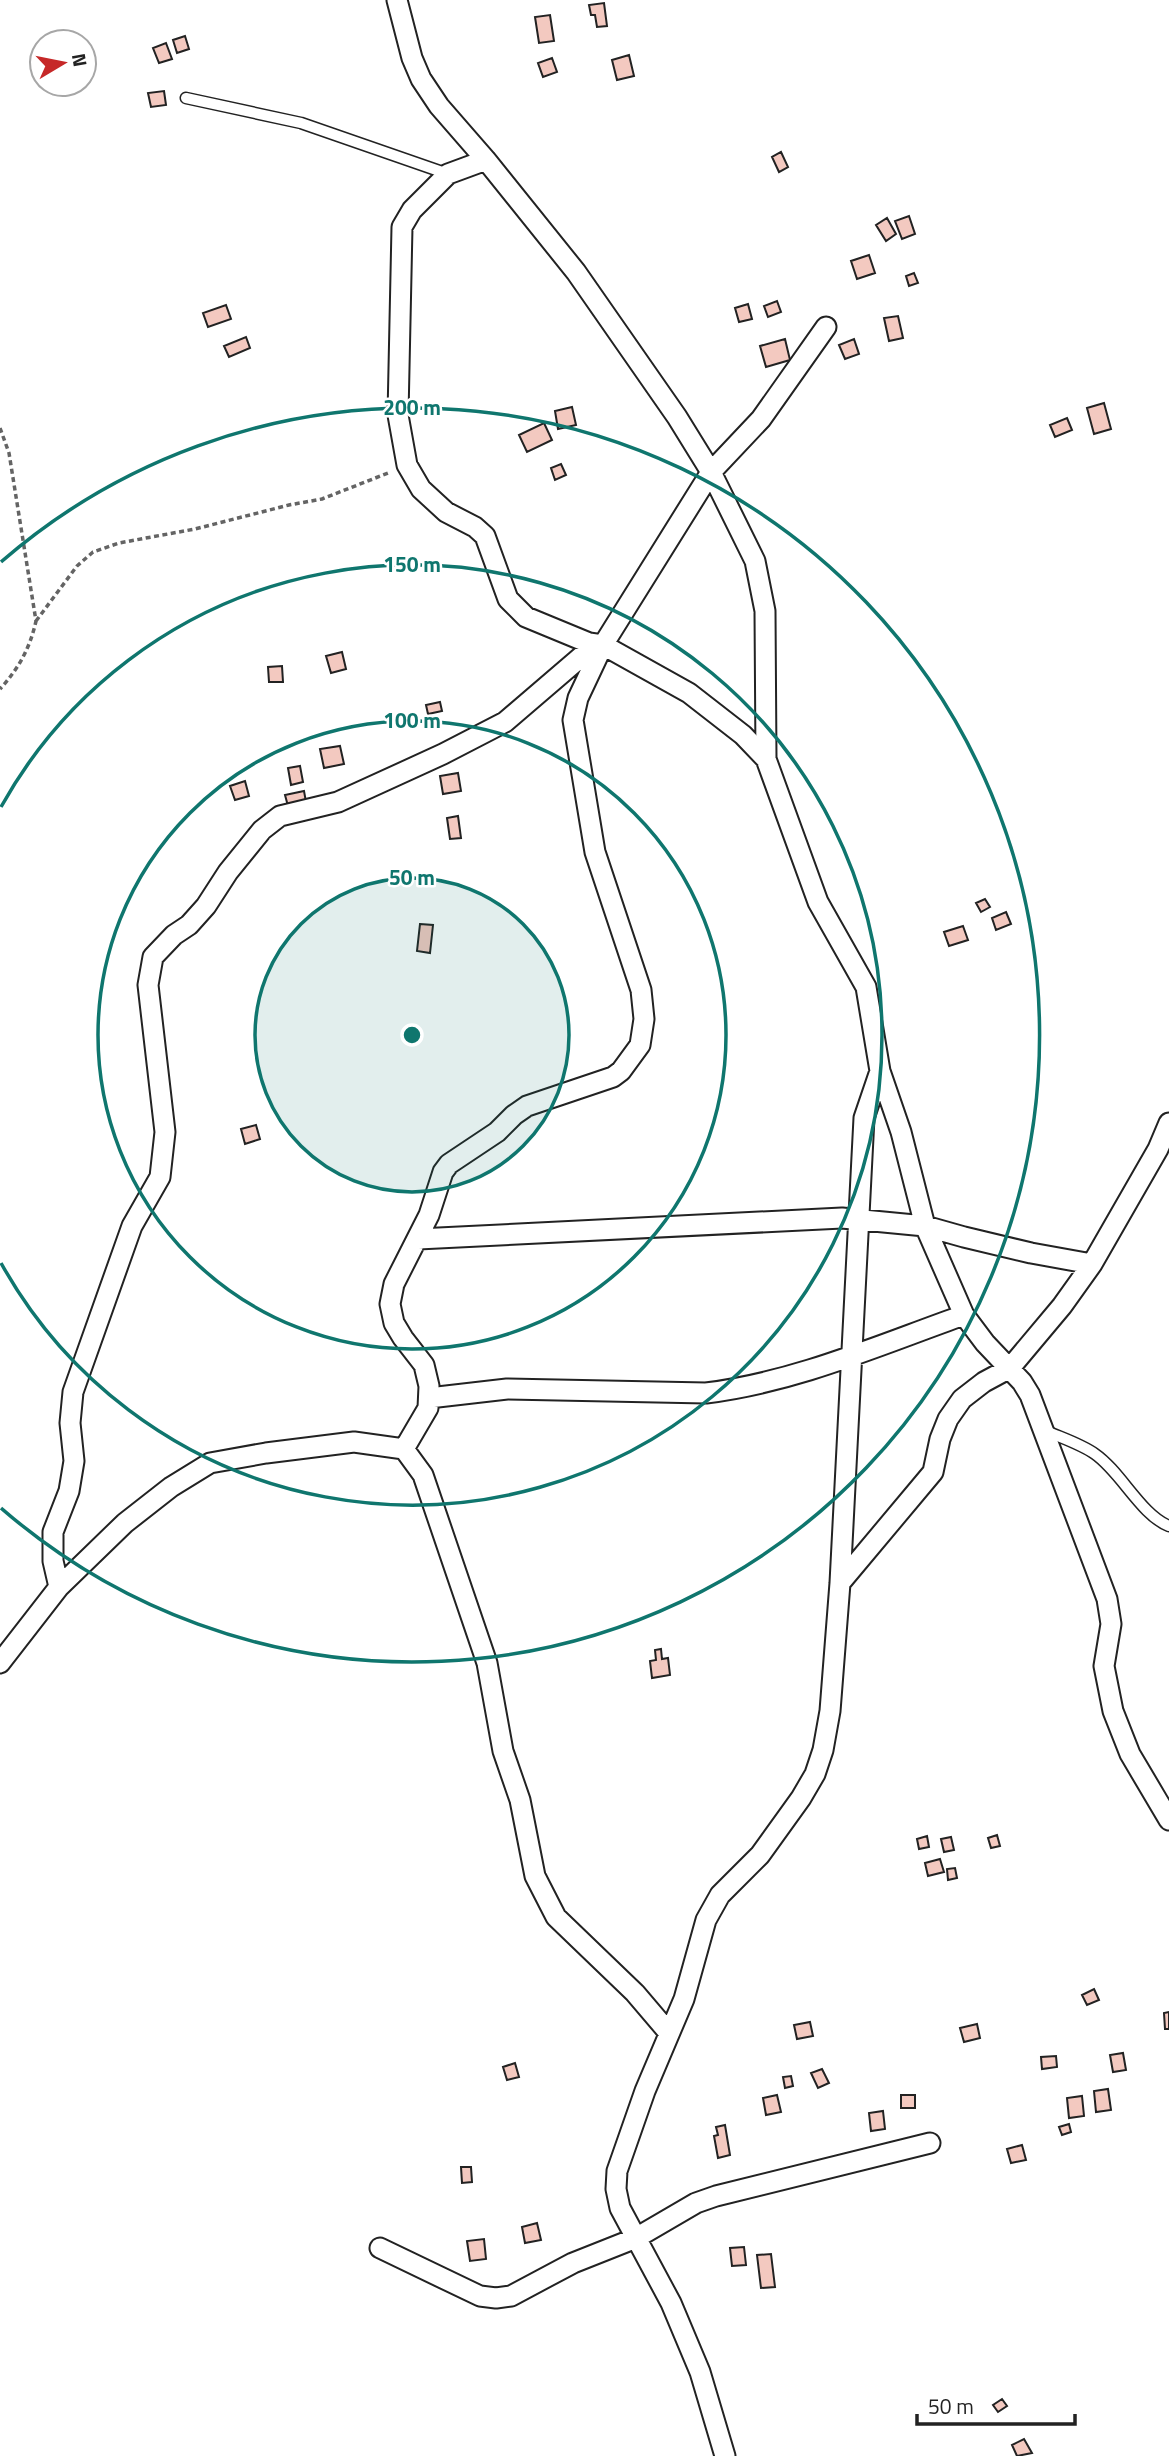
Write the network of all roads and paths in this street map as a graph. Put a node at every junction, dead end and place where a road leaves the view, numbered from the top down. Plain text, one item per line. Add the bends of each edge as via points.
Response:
1 (397, 0) edge
2 (186, 98) dead end
3 (486, 160) junction
4 (448, 174) junction
5 (826, 327) dead end
6 (0, 428) edge
7 (407, 465) junction
8 (711, 472) junction
9 (36, 621) junction
10 (599, 645) junction
11 (0, 689) edge
12 (766, 759) junction
13 (880, 1071) junction
14 (1169, 1123) edge
15 (858, 1218) junction
16 (925, 1226) junction
17 (418, 1239) junction
18 (1092, 1264) junction
19 (964, 1315) junction
20 (850, 1358) junction
21 (1010, 1368) junction
22 (429, 1398) junction
23 (1043, 1429) junction
24 (404, 1449) junction
25 (1169, 1526) edge
26 (840, 1583) junction
27 (59, 1587) junction
28 (0, 1663) edge
29 (1169, 1820) edge
30 (669, 2034) junction
31 (930, 2143) dead end
32 (636, 2238) junction
33 (380, 2248) dead end
34 (725, 2456) edge

1 - 3 street via 421,79
2 - 4 lane via 301,123
3 - 4 street
3 - 8 street via 576,272
4 - 7 street via 412,210 402,227 398,415
5 - 8 street via 761,419
6 - 9 path via 9,453
7 - 9 path via 322,499 93,552
7 - 10 street via 421,489 485,537 508,599 517,610
8 - 10 street
8 - 12 street via 755,561 765,611
9 - 11 path via 30,646
10 - 12 street via 688,693
10 - 17 street via 573,720 595,852 641,990 644,1018 640,1045 613,1077 527,1106 449,1164
10 - 27 street via 505,722 338,802 281,816 245,850 190,925 153,957 148,985 165,1132 160,1177 132,1226 73,1392 69,1423 74,1461 54,1532 53,1561
12 - 13 street via 818,902 866,988
13 - 15 street via 864,1118
13 - 16 street
14 - 18 street
15 - 16 street
15 - 17 street
15 - 20 street
16 - 18 street
16 - 19 street
17 - 22 street via 403,1262 390,1304 402,1339 424,1365
18 - 21 street
19 - 20 street
19 - 21 street
20 - 22 street via 769,1382 706,1393 507,1388
20 - 26 street
21 - 23 street via 1030,1395
21 - 26 street via 962,1399 940,1439 933,1472
22 - 24 street via 428,1408
23 - 25 lane via 1095,1454
23 - 29 street via 1107,1599 1111,1623 1104,1666 1113,1711 1130,1754
24 - 27 street via 354,1442 210,1463 125,1523
24 - 30 street via 423,1475 487,1663 503,1751 520,1800 535,1876 556,1917 635,1993
26 - 30 street via 830,1711 815,1774 760,1855 713,1906
27 - 28 street
30 - 32 street via 617,2171 620,2208
31 - 32 street via 716,2196
32 - 33 street via 573,2263 511,2296 496,2298 480,2296
32 - 34 street via 671,2303 700,2372

